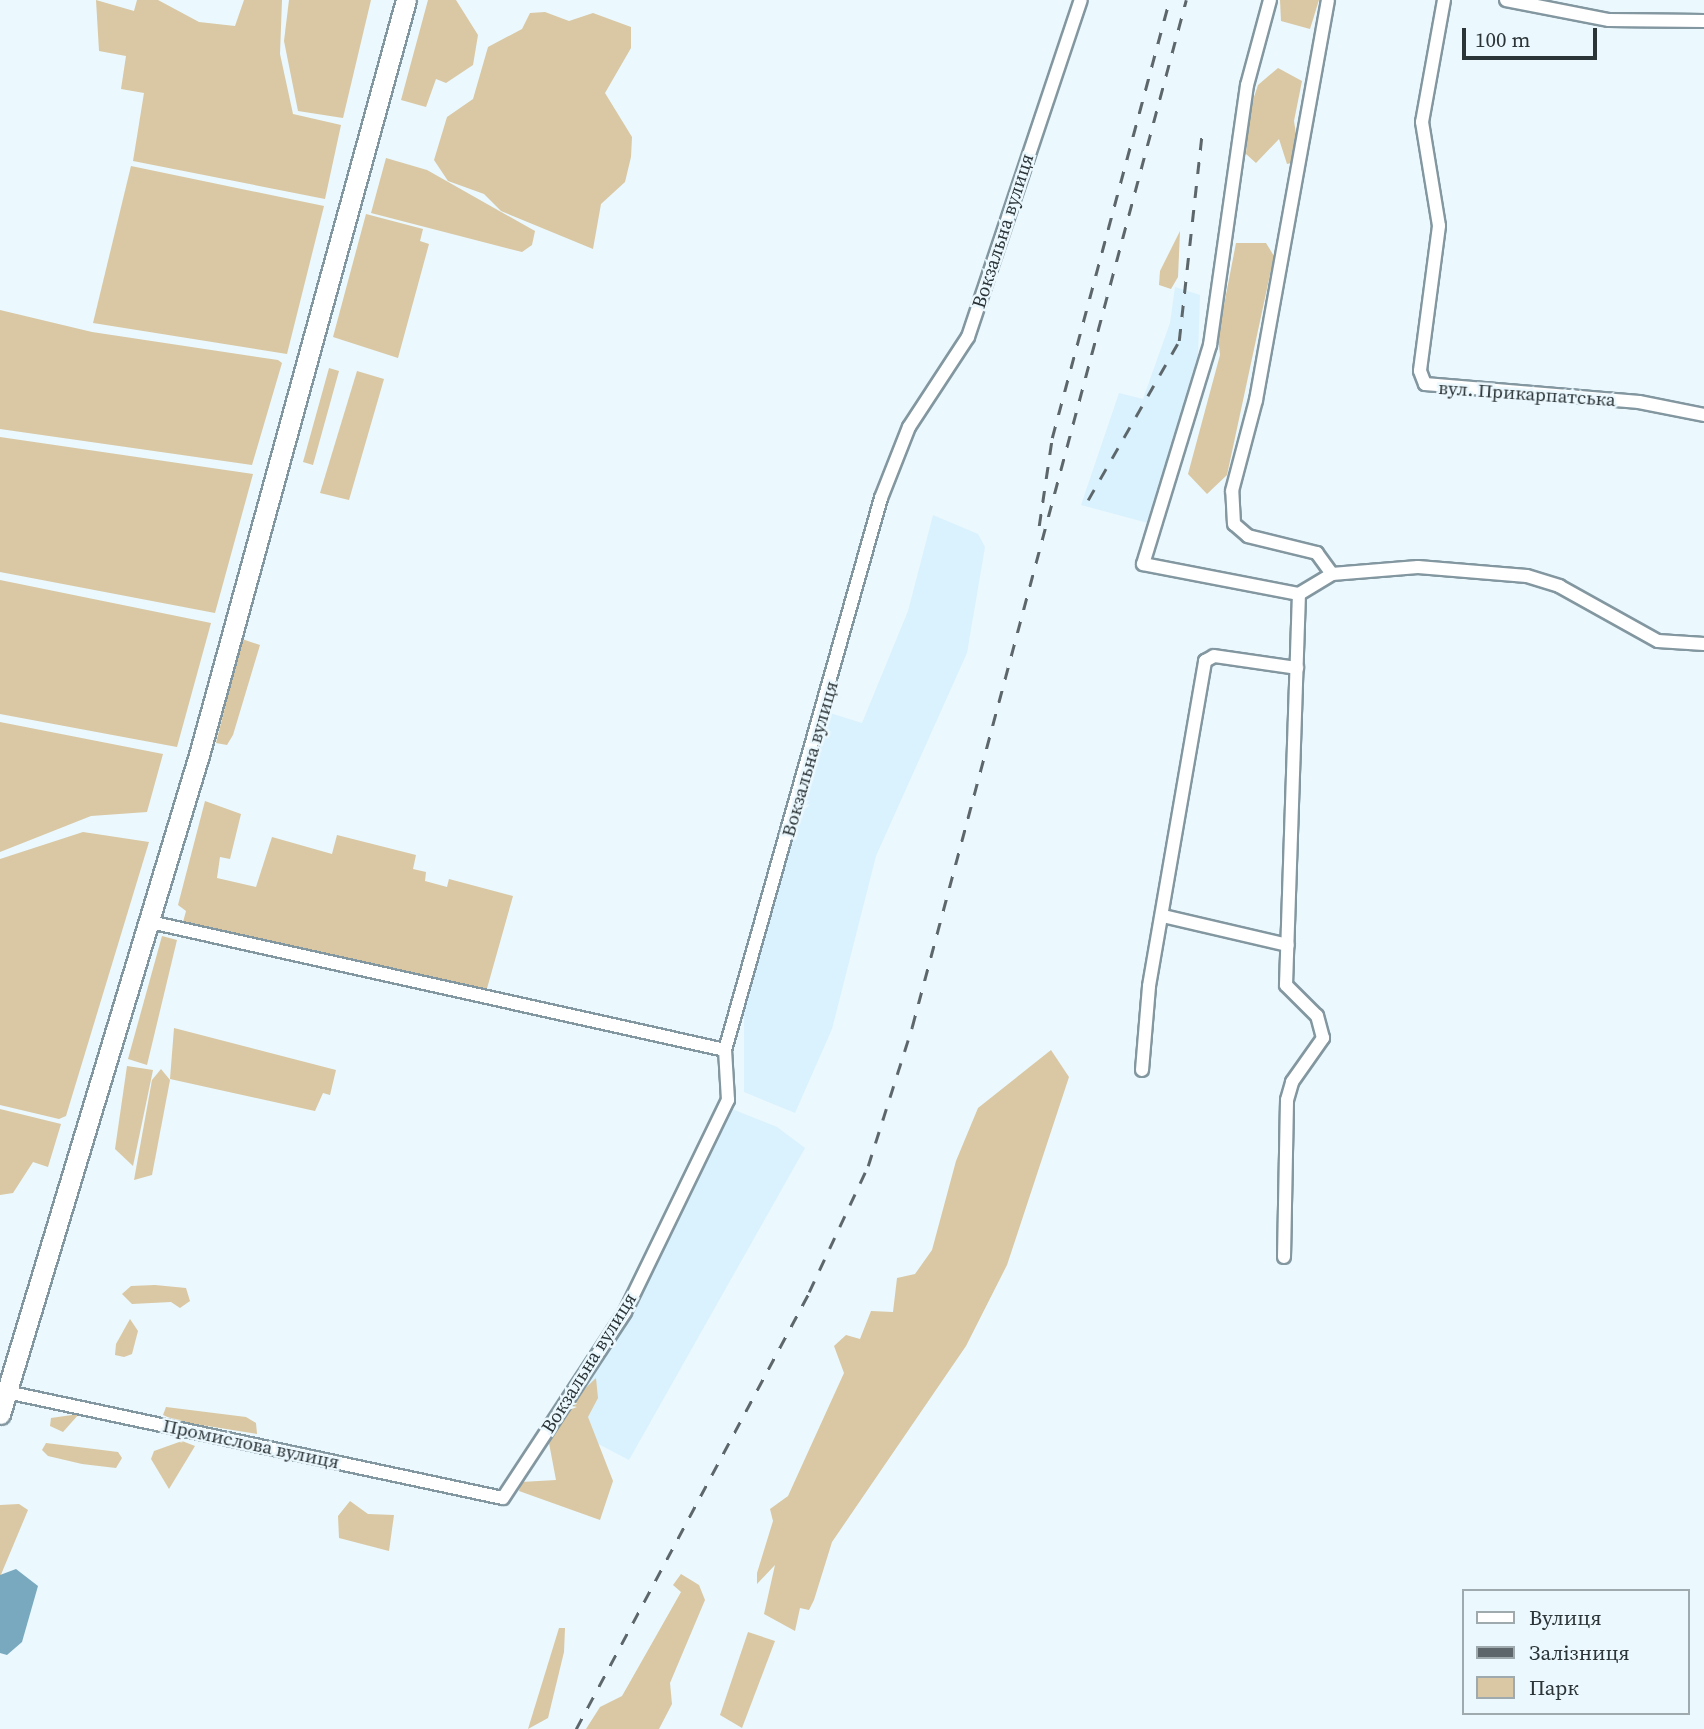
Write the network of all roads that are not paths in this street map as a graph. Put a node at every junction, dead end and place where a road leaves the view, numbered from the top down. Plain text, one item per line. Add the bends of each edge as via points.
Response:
1 (406, 0) edge
2 (1081, 0) edge
3 (1270, 0) edge
4 (1328, 0) edge
5 (1444, 0) edge
6 (1506, 0) edge
7 (1704, 21) edge
8 (1704, 415) edge
9 (1332, 574) junction
10 (1299, 594) junction
11 (1704, 644) edge
12 (1297, 668) junction
13 (1163, 916) junction
14 (150, 922) junction
15 (1288, 945) junction
16 (725, 1050) junction
17 (1142, 1070) dead end
18 (1284, 1257) dead end
19 (4, 1391) edge
20 (0, 1414) edge
21 (503, 1498) joint

1 - 14 highway
2 - 16 street, Вокзальна вулиця via 968,337 909,427 881,498
3 - 10 street via 1247,85 1210,345 1143,564
4 - 9 street via 1231,509 1234,524 1248,536 1317,553
5 - 8 street, вул. Прикарпатська via 1424,94 1423,144 1439,226 1421,361 1425,384 1639,402
6 - 7 street via 1609,20
9 - 10 street
9 - 11 street via 1418,567 1527,576 1559,586 1658,640
10 - 12 street
12 - 13 street via 1214,656 1205,661
12 - 15 street
13 - 15 street
13 - 17 street via 1149,986
14 - 16 street
14 - 19 highway
15 - 18 street via 1286,985 1317,1016 1323,1038 1292,1082 1287,1100
16 - 21 street, Вокзальна вулиця via 728,1100 625,1312
19 - 20 highway
19 - 21 street, Промислова вулиця

